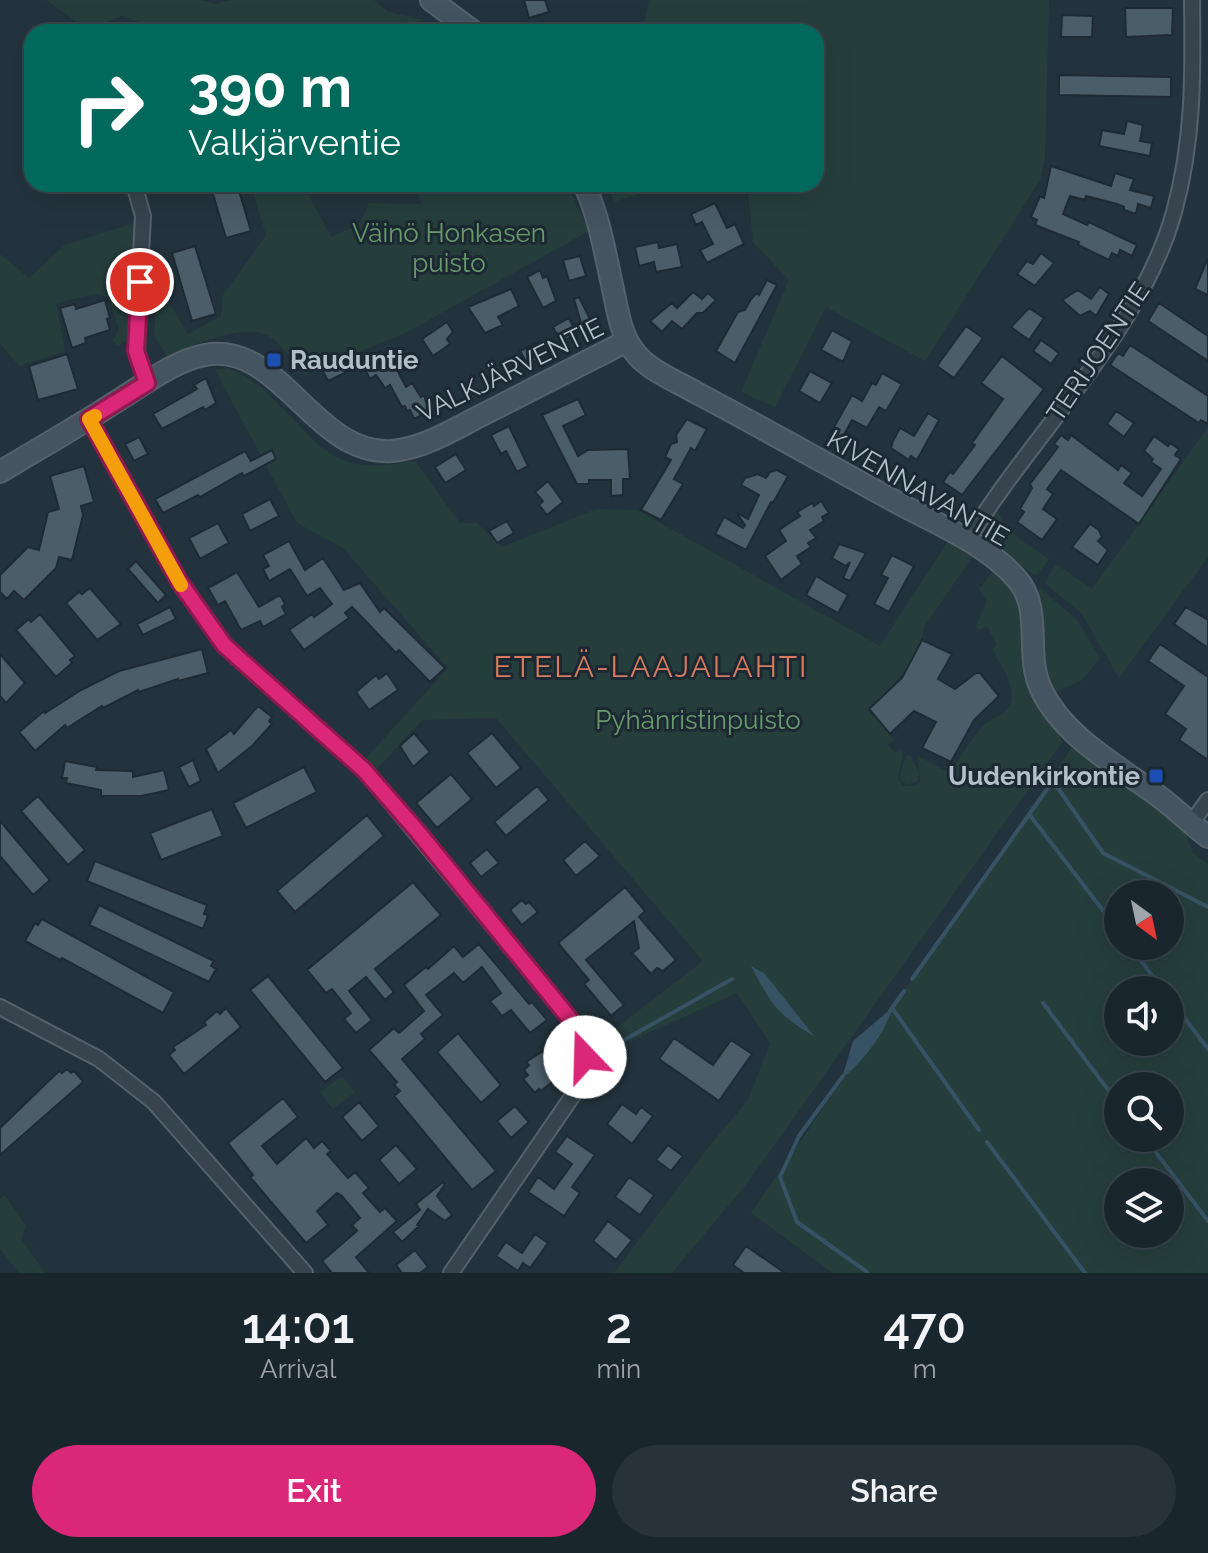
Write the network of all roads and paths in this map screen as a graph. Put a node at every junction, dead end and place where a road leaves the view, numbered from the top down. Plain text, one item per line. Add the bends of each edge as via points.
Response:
1 (431, 0) edge
2 (1192, 0) edge
3 (463, 24) edge
4 (136, 192) edge
5 (587, 192) edge
6 (627, 341) junction
7 (147, 383) junction
8 (89, 419) junction
9 (0, 472) edge
10 (967, 541) junction
11 (1208, 800) edge
12 (1191, 824) junction
13 (1208, 837) edge
14 (0, 1007) edge
15 (305, 1273) edge
16 (451, 1273) edge

1 - 3 street
2 - 10 street, TERIJOENTIE via 1191,126 1174,213 1161,248 1128,312
4 - 7 street via 143,216 136,351
5 - 6 street
6 - 7 street, VALKJÄRVENTIE via 442,435 391,451 357,447 263,371 233,355 203,355
6 - 10 street, KIVENNAVANTIE via 650,367
7 - 8 street, VALKJÄRVENTIE
8 - 9 street, VALKJÄRVENTIE
8 - 16 street via 179,581 224,645 364,770 578,1033 585,1057 578,1088
10 - 12 street, KIVENNAVANTIE via 1024,589 1039,687 1058,715
11 - 12 street
12 - 13 street, KIVENNAVANTIE
14 - 15 street via 99,1059 154,1102

